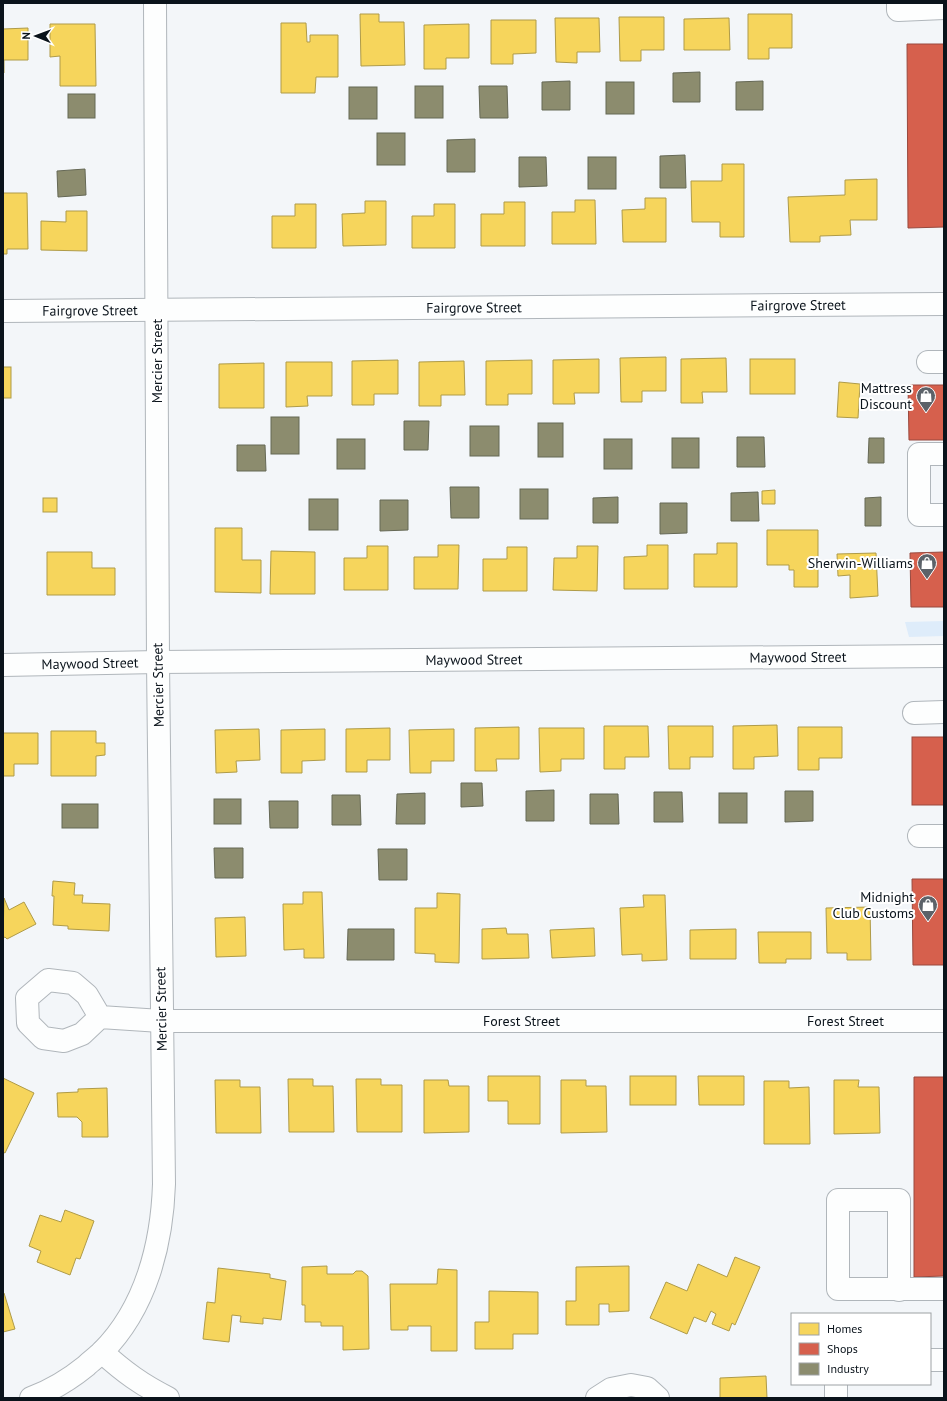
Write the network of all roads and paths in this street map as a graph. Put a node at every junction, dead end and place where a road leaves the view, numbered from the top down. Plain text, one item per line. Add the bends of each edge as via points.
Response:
1 (155, 3) edge
2 (898, 3) edge
3 (944, 8) edge
4 (944, 304) edge
5 (157, 309) junction
6 (3, 311) edge
7 (944, 454) edge
8 (944, 515) edge
9 (944, 656) edge
10 (158, 662) junction
11 (3, 665) edge
12 (944, 712) edge
13 (914, 713) dead end
14 (919, 836) dead end
15 (944, 836) edge
16 (100, 1017) dead end
17 (161, 1021) junction
18 (944, 1021) edge
19 (899, 1290) junction
20 (944, 1290) edge
21 (102, 1352) junction
22 (931, 1360) edge
23 (944, 1360) edge
24 (836, 1385) edge
25 (31, 1398) edge
26 (168, 1398) edge
27 (597, 1398) edge
28 (658, 1398) edge
29 (836, 1398) edge

1 - 5 street, Mercier Street
2 - 3 street via 898,10
4 - 5 street, Fairgrove Street
5 - 6 street, Fairgrove Street
5 - 10 street, Mercier Street
7 - 8 street via 919,454 919,515
9 - 10 street, Maywood Street
10 - 11 street, Maywood Street
10 - 17 street, Mercier Street
12 - 13 street
14 - 15 street
16 - 17 street, Forest Street
17 - 18 street, Forest Street
17 - 21 street, Mercier Street via 164,1184 160,1235 138,1303
19 - 19 street via 838,1289 838,1200 899,1200
19 - 20 street
21 - 25 street, Mercier Street via 72,1377
21 - 26 street via 140,1383
22 - 23 street
24 - 29 street
27 - 28 street via 611,1389 631,1384 646,1388

